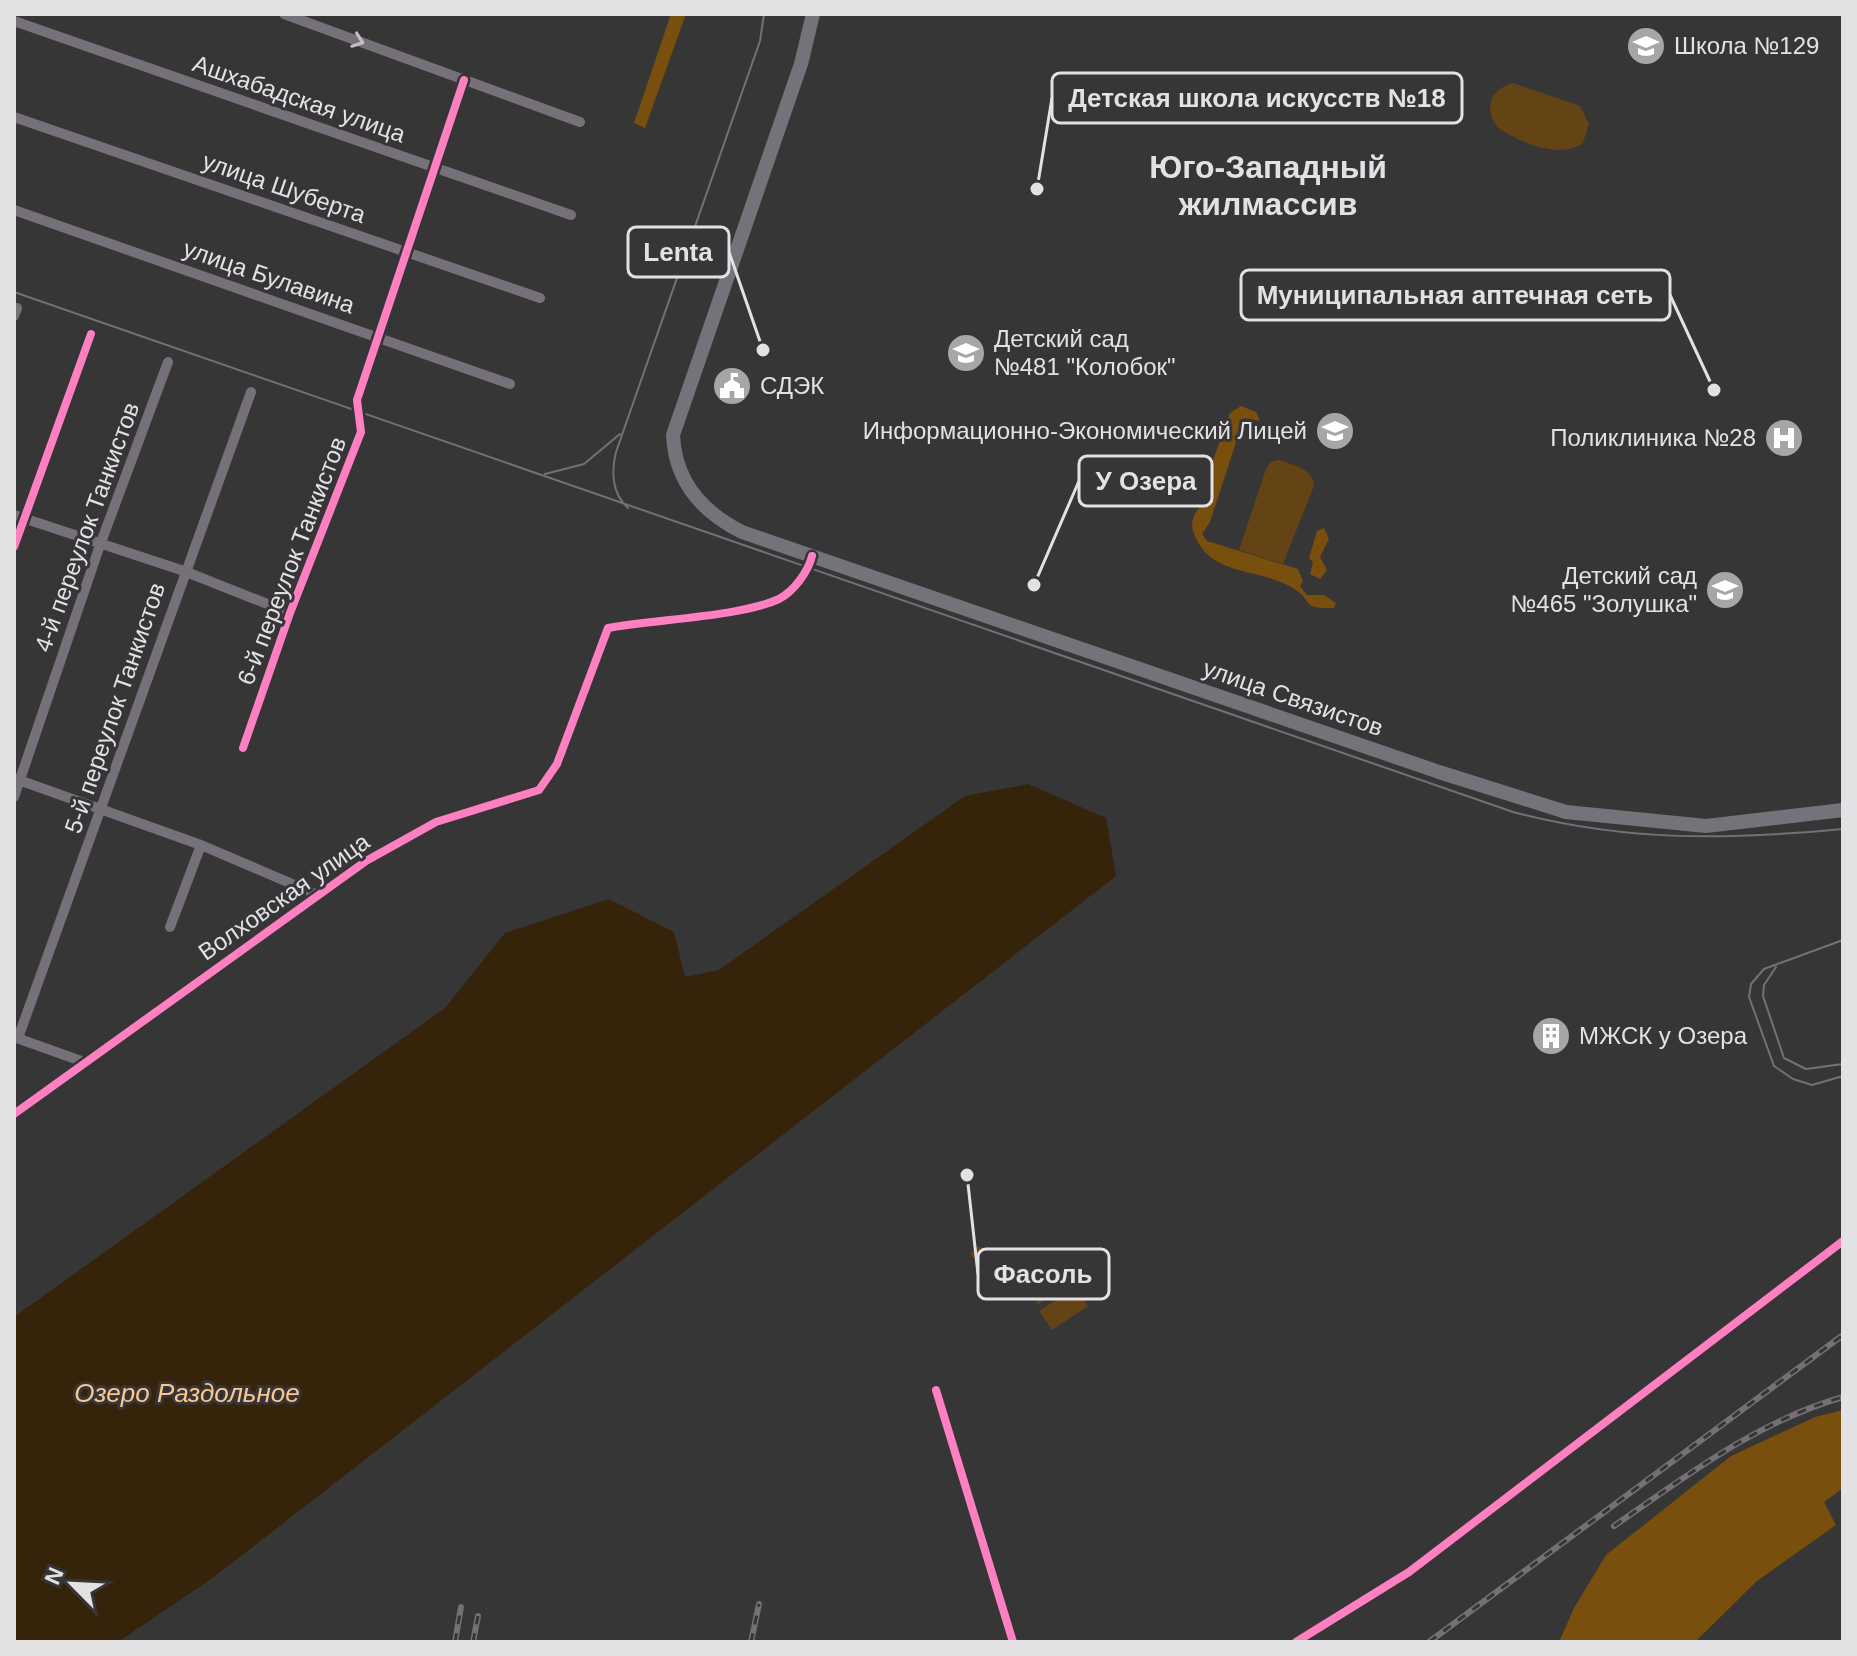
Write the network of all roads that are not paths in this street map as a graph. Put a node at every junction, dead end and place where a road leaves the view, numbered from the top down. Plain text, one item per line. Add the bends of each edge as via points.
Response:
1 (284, 14) edge
2 (813, 14) edge
3 (14, 21) edge
4 (464, 80) junction
5 (14, 117) edge
6 (580, 122) dead end
7 (436, 168) junction
8 (14, 210) edge
9 (571, 215) dead end
10 (407, 251) junction
11 (540, 298) dead end
12 (91, 334) dead end
13 (379, 336) junction
14 (168, 362) dead end
15 (510, 384) dead end
16 (251, 392) dead end
17 (19, 517) edge
18 (100, 545) junction
19 (14, 547) edge
20 (812, 556) junction
21 (184, 571) junction
22 (290, 613) junction
23 (243, 748) dead end
24 (17, 780) edge
25 (14, 797) edge
26 (102, 810) junction
27 (1843, 810) edge
28 (201, 845) junction
29 (318, 895) junction
30 (170, 927) dead end
31 (16, 1037) edge
32 (84, 1062) junction
33 (14, 1114) edge
34 (1843, 1241) edge
35 (936, 1390) dead end
36 (1013, 1642) edge
37 (1296, 1642) edge

1 -> 4 street
2 - 20 main road, улица Связистов via 801,64 673,435 678,469 716,519
3 - 7 street, Ашхабадская улица
4 - 6 street
4 - 7 street
5 - 10 street, улица Шуберта
7 - 9 street, Ашхабадская улица
7 - 10 street
8 - 13 street, улица Булавина
10 - 11 street, улица Шуберта
10 - 13 street
12 - 17 street
13 - 15 street, улица Булавина
13 - 22 street, 6-й переулок Танкистов via 357,400 361,432
14 - 18 street, 4-й переулок Танкистов
16 - 21 street, 5-й переулок Танкистов
17 - 18 street
17 - 19 street
18 - 21 street
18 - 24 street, 4-й переулок Танкистов
20 - 27 main road, улица Связистов via 1566,812 1706,826
20 - 29 street, Волховская улица via 805,574 781,598 749,608 608,628 557,764 539,790 436,822
21 - 22 street
21 - 26 street, 5-й переулок Танкистов
22 - 23 street, 6-й переулок Танкистов
24 - 25 street, 4-й переулок Танкистов
24 - 26 street
26 - 28 street
26 - 31 street, 5-й переулок Танкистов
28 - 29 street
28 - 30 street
29 - 32 street, Волховская улица
31 - 32 street
32 - 33 street, Волховская улица
34 - 37 street via 1409,1572
35 - 36 street

